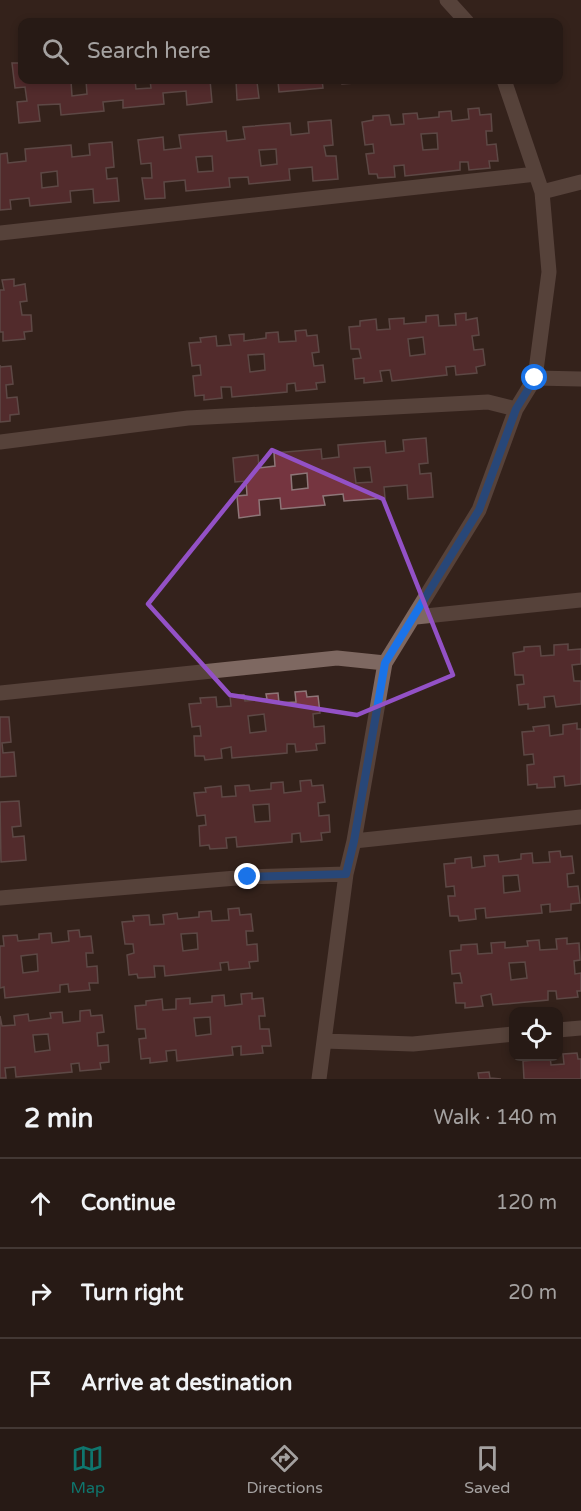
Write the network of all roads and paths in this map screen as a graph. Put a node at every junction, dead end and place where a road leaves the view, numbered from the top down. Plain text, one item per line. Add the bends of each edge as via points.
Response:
1 (447, 0) edge
2 (463, 18) edge
3 (505, 84) edge
4 (536, 174) junction
5 (581, 182) edge
6 (542, 192) junction
7 (0, 233) edge
8 (535, 378) junction
9 (581, 379) edge
10 (516, 409) junction
11 (0, 442) edge
12 (581, 600) edge
13 (416, 617) junction
14 (385, 663) junction
15 (0, 693) edge
16 (581, 817) edge
17 (354, 841) junction
18 (346, 874) junction
19 (0, 898) edge
20 (581, 1028) edge
21 (563, 1030) edge
22 (509, 1034) edge
23 (324, 1041) junction
24 (318, 1079) edge

1 - 2 street
3 - 4 street
4 - 6 street
4 - 7 street
5 - 6 street
6 - 8 street via 549,272
8 - 9 street
8 - 10 street
10 - 11 street via 488,402 188,418
10 - 13 street via 479,510
12 - 13 street
13 - 14 street
14 - 15 street via 337,658
14 - 17 street
16 - 17 street
17 - 18 street
18 - 19 street via 248,877
18 - 23 street
20 - 21 street
22 - 23 street via 413,1044
23 - 24 street

